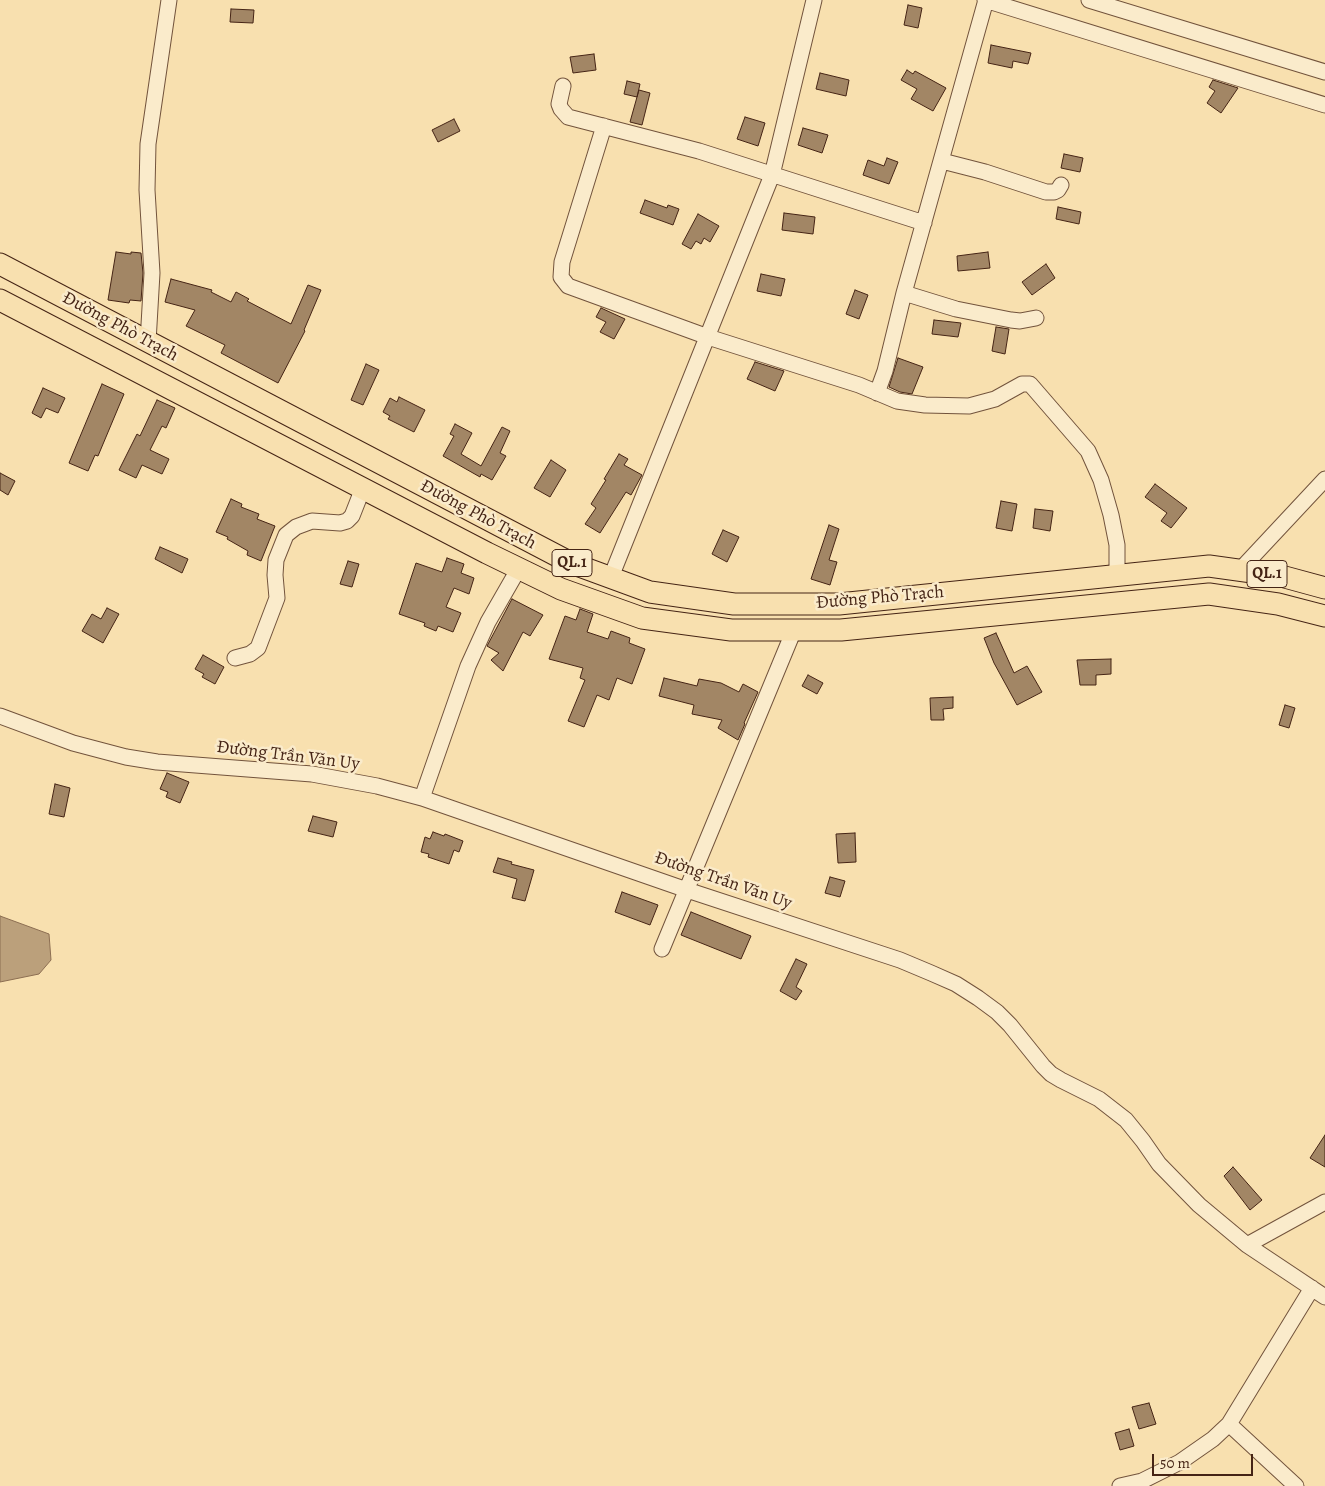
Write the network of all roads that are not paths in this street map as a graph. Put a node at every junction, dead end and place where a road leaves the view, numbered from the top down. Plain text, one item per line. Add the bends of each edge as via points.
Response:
1 (169, 0) edge
2 (814, 0) edge
3 (985, 0) edge
4 (1089, 0) edge
5 (1325, 72) edge
6 (562, 86) dead end
7 (1325, 105) edge
8 (604, 126) junction
9 (942, 161) junction
10 (772, 175) junction
11 (1061, 184) dead end
12 (924, 223) junction
13 (0, 264) edge
14 (904, 293) junction
15 (0, 300) edge
16 (1036, 318) dead end
17 (708, 337) junction
18 (148, 342) junction
19 (877, 393) junction
20 (1325, 479) edge
21 (363, 488) junction
22 (519, 568) junction
23 (1240, 570) junction
24 (1117, 576) junction
25 (611, 577) junction
26 (1325, 588) edge
27 (1325, 616) edge
28 (794, 630) junction
29 (234, 658) dead end
30 (0, 716) edge
31 (422, 798) junction
32 (687, 890) junction
33 (662, 949) dead end
34 (1325, 1202) edge
35 (1247, 1245) junction
36 (1312, 1288) junction
37 (1325, 1297) edge
38 (1229, 1424) junction
39 (1120, 1486) edge
40 (1296, 1486) edge

1 - 18 street via 148,144 152,273
2 - 10 street
3 - 7 street
3 - 9 street
4 - 5 street
6 - 8 street via 559,104 563,114
8 - 10 street
8 - 17 street via 562,262 561,277 568,286
9 - 11 street via 1046,192 1058,190
9 - 12 street
10 - 12 street
10 - 17 street
12 - 14 street
13 - 18 highway, Đường Phò Trạch / QL.1
14 - 16 street via 992,316 1020,321
14 - 19 street
15 - 21 highway, Đường Phò Trạch / QL.1
17 - 19 street via 859,384
17 - 25 street
18 - 25 highway, Đường Phò Trạch / QL.1 via 570,563
19 - 24 street via 897,401 925,405 969,406 995,399 1022,384 1030,384 1088,451 1111,515 1117,545
20 - 23 street
21 - 22 highway, Đường Phò Trạch / QL.1
21 - 29 street via 347,522 312,521 286,535 276,560 277,598 258,648
22 - 28 highway, Đường Phò Trạch / QL.1 via 562,589 642,618 731,630
22 - 31 street via 488,622 468,666
23 - 24 highway, Đường Phò Trạch / QL.1 via 1209,566
23 - 26 highway, QL.1 via 1281,576
24 - 25 highway, Đường Phò Trạch / QL.1 via 839,604 734,604 650,592
27 - 28 highway, Đường Phò Trạch / QL.1 via 1278,604 1209,594 841,630
28 - 32 street
30 - 31 street, Đường Trần Văn Uy via 73,743 126,758 312,774
31 - 32 street, Đường Trần Văn Uy
32 - 33 street
32 - 35 street, Đường Trần Văn Uy via 900,960 956,984 997,1012 1051,1074 1118,1112 1159,1164 1199,1205
34 - 35 street
35 - 36 street, Đường Trần Văn Uy
36 - 37 street, Đường Trần Văn Uy
36 - 38 street
38 - 39 street via 1180,1462 1142,1481
38 - 40 street

